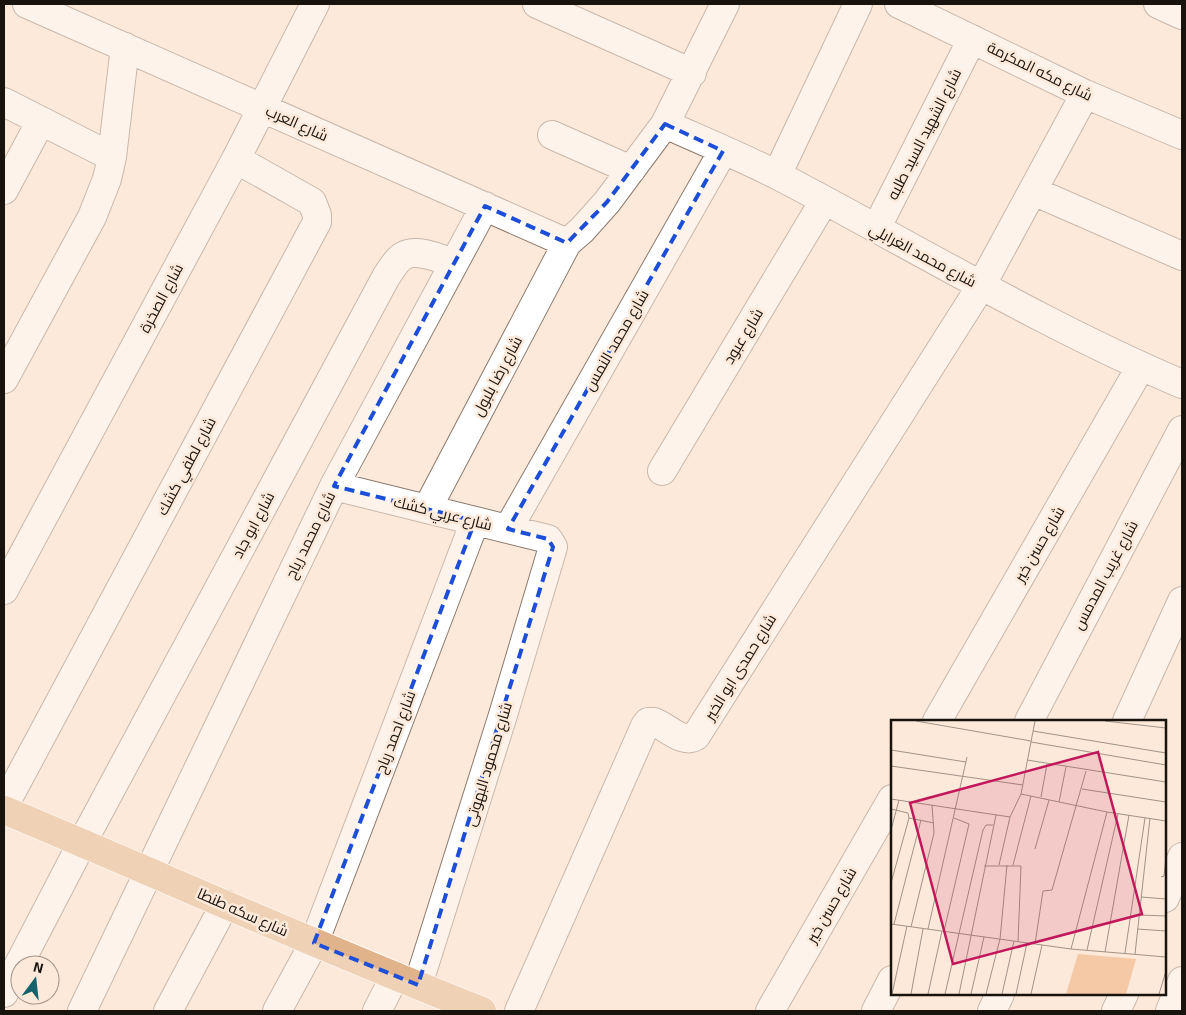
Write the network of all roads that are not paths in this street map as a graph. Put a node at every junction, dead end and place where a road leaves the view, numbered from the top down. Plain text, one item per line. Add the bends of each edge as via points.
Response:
1 (27, 4) edge
2 (315, 4) edge
3 (537, 4) edge
4 (725, 4) edge
5 (858, 4) edge
6 (899, 4) edge
7 (1158, 4) edge
8 (1182, 15) edge
9 (972, 39) junction
10 (125, 47) junction
11 (692, 73) junction
12 (1085, 94) junction
13 (4, 102) edge
14 (262, 108) junction
15 (41, 121) junction
16 (665, 124) junction
17 (552, 135) dead end
18 (1182, 135) edge
19 (723, 151) junction
20 (112, 157) junction
21 (236, 158) junction
22 (631, 170) junction
23 (777, 175) junction
24 (4, 190) edge
25 (1033, 191) junction
26 (824, 201) junction
27 (485, 206) junction
28 (876, 229) junction
29 (567, 243) junction
30 (1182, 256) edge
31 (453, 263) junction
32 (981, 286) junction
33 (1141, 366) junction
34 (4, 379) edge
35 (1182, 384) edge
36 (1182, 430) edge
37 (662, 471) dead end
38 (334, 486) junction
39 (427, 509) junction
40 (475, 521) junction
41 (508, 529) junction
42 (552, 542) joint
43 (4, 590) edge
44 (1182, 601) edge
45 (938, 720) edge
46 (1030, 720) edge
47 (1127, 720) edge
48 (891, 801) edge
49 (4, 806) edge
50 (4, 810) edge
51 (82, 843) junction
52 (1182, 857) edge
53 (149, 871) junction
54 (1166, 896) edge
55 (226, 904) junction
56 (314, 943) junction
57 (406, 981) junction
58 (891, 982) edge
59 (1182, 982) edge
60 (4, 993) edge
61 (1000, 995) edge
62 (1124, 995) edge
63 (472, 1009) edge
64 (82, 1011) edge
65 (168, 1011) edge
66 (277, 1011) edge
67 (377, 1011) edge
68 (519, 1011) edge
69 (770, 1011) edge
70 (876, 1011) edge
71 (992, 1011) edge
72 (1116, 1011) edge
73 (1170, 1011) edge

1 - 10 street, شارع العرب
2 - 14 street, شارع الصخرة
3 - 11 street
4 - 11 street, شارع رضا بلبول
5 - 23 street
6 - 9 street, شارع مكه المكرمة
7 - 8 street
9 - 12 street, شارع مكه المكرمة
9 - 28 street, شارع الشهيد السيد طلبه
10 - 14 street, شارع العرب
10 - 20 street
11 - 16 street, شارع رضا بلبول
12 - 18 street, شارع مكه المكرمة
12 - 25 street
13 - 15 street
14 - 21 street, شارع الصخرة
14 - 27 street, شارع العرب
15 - 20 street
15 - 24 street
16 - 19 street, شارع محمد الغرابلي
16 - 22 street, شارع رضا بلبول
17 - 22 street
19 - 23 street, شارع محمد الغرابلي
19 - 41 street, شارع محمد النمس
20 - 34 street via 92,216
21 - 43 street, شارع الصخرة
21 - 49 street, شارع لطفي كشك via 312,202 317,222
22 - 29 street, شارع رضا بلبول via 595,216
23 - 26 street, شارع محمد الغرابلي
25 - 30 street
25 - 32 street
26 - 28 street, شارع محمد الغرابلي
26 - 37 street, شارع عبود
27 - 29 street, شارع العرب
27 - 31 street, شارع محمد رياح
28 - 32 street, شارع محمد الغرابلي
29 - 39 street, شارع رضا بلبول
31 - 38 street, شارع محمد رياح
31 - 51 street, شارع ابو جاد via 411,253 402,256 390,271
32 - 33 street, شارع محمد الغرابلي
32 - 68 street, شارع حمدى ابو الخير via 696,736 684,738 654,722 645,726
33 - 35 street, شارع محمد الغرابلي
33 - 45 street, شارع حسن خير
36 - 46 street, شارع غريب المدمس
38 - 39 street, شارع عربي كشك
38 - 53 street, شارع محمد رياح
39 - 40 street, شارع عربي كشك
40 - 41 street, شارع عربي كشك
40 - 56 street, شارع احمد رباح
41 - 42 street, شارع عربي كشك
42 - 57 street, شارع محمود البهوتى via 504,716
44 - 47 street
48 - 69 street, شارع حسن خير
50 - 51 main road, شارع سكه طنطا
51 - 53 main road, شارع سكه طنطا
51 - 60 street
52 - 54 street
53 - 55 main road, شارع سكه طنطا
53 - 64 street, شارع محمد رياح
55 - 56 main road, شارع سكه طنطا
55 - 65 street
56 - 57 main road, شارع سكه طنطا
56 - 66 street, شارع احمد رباح
57 - 63 main road, شارع سكه طنطا
57 - 67 street, شارع محمود البهوتى
58 - 70 street
59 - 73 street
61 - 71 street
62 - 72 street

